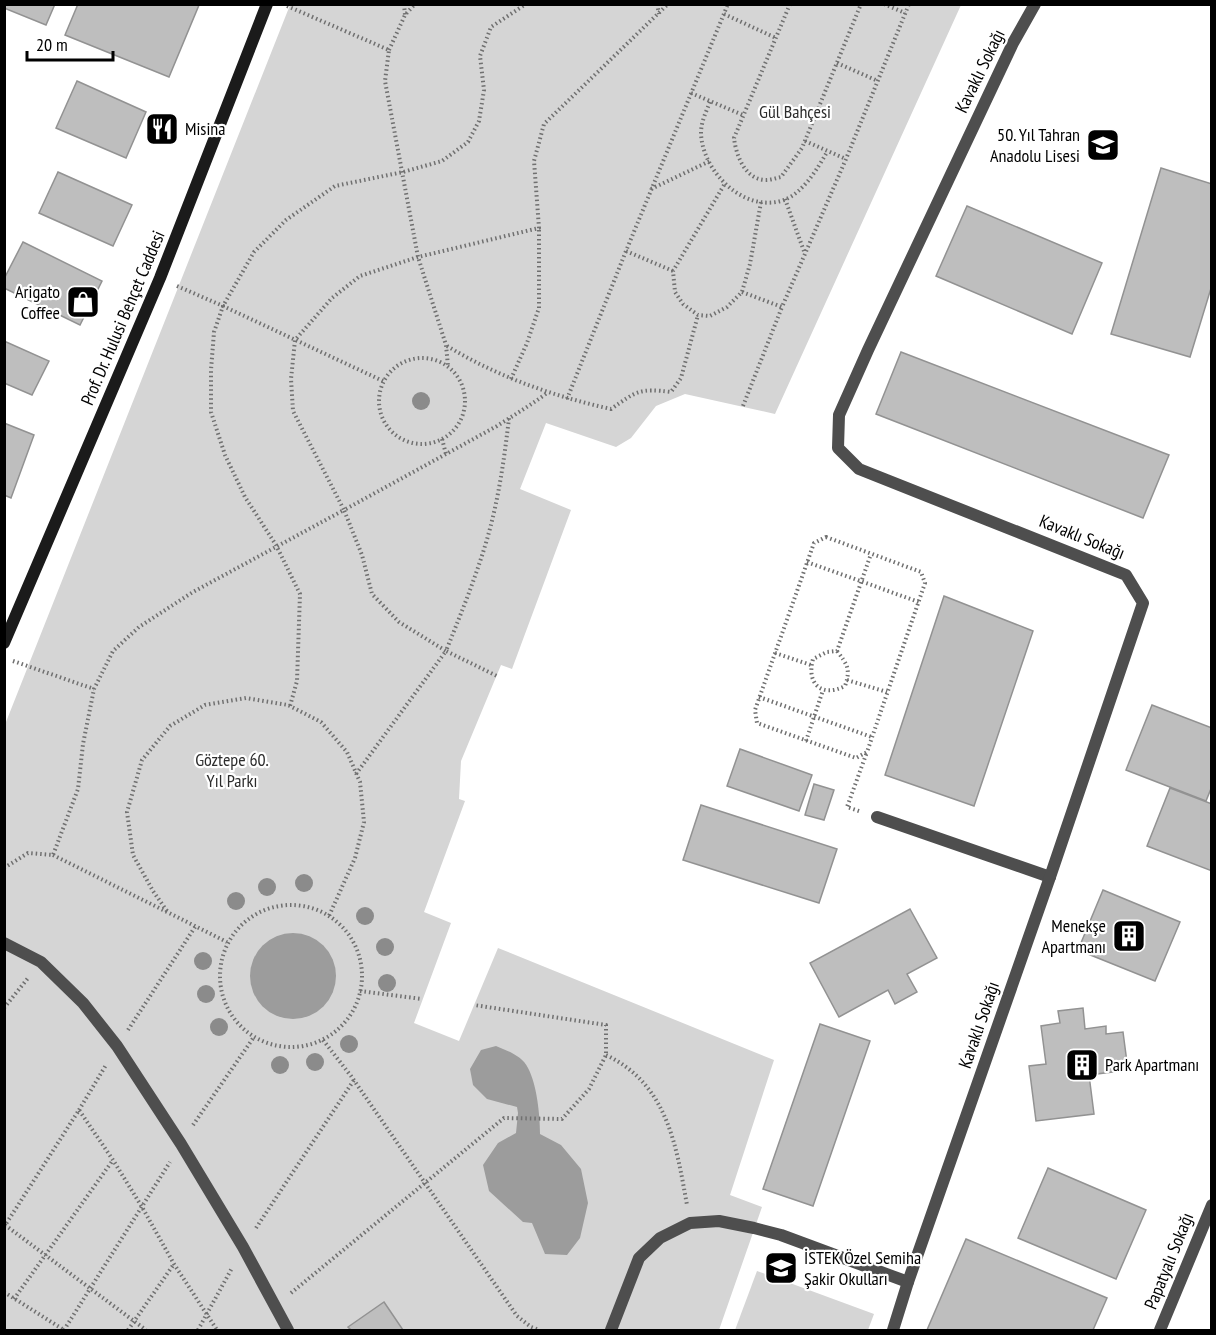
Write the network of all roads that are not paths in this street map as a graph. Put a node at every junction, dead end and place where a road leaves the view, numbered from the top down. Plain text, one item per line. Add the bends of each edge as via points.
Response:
1 (267, 4) edge
2 (1035, 4) edge
3 (4, 643) edge
4 (877, 818) road end
5 (1050, 877) junction
6 (4, 944) edge
7 (1212, 1205) edge
8 (908, 1282) junction
9 (288, 1330) edge
10 (611, 1330) edge
11 (893, 1330) edge
12 (1161, 1330) edge

1 - 3 street, Prof. Dr. Hulusi Behçet Caddesi via 160,278
2 - 5 street, Kavaklı Sokağı via 1008,53 839,415 838,448 859,468 1126,575 1143,603
4 - 5 street
5 - 8 street, Kavaklı Sokağı
6 - 9 street via 40,962 82,1003 117,1046 181,1144
7 - 12 street, Papatyalı Sokağı
8 - 10 street via 772,1233 719,1221 690,1223 660,1238 639,1258
8 - 11 street, Kavaklı Sokağı

